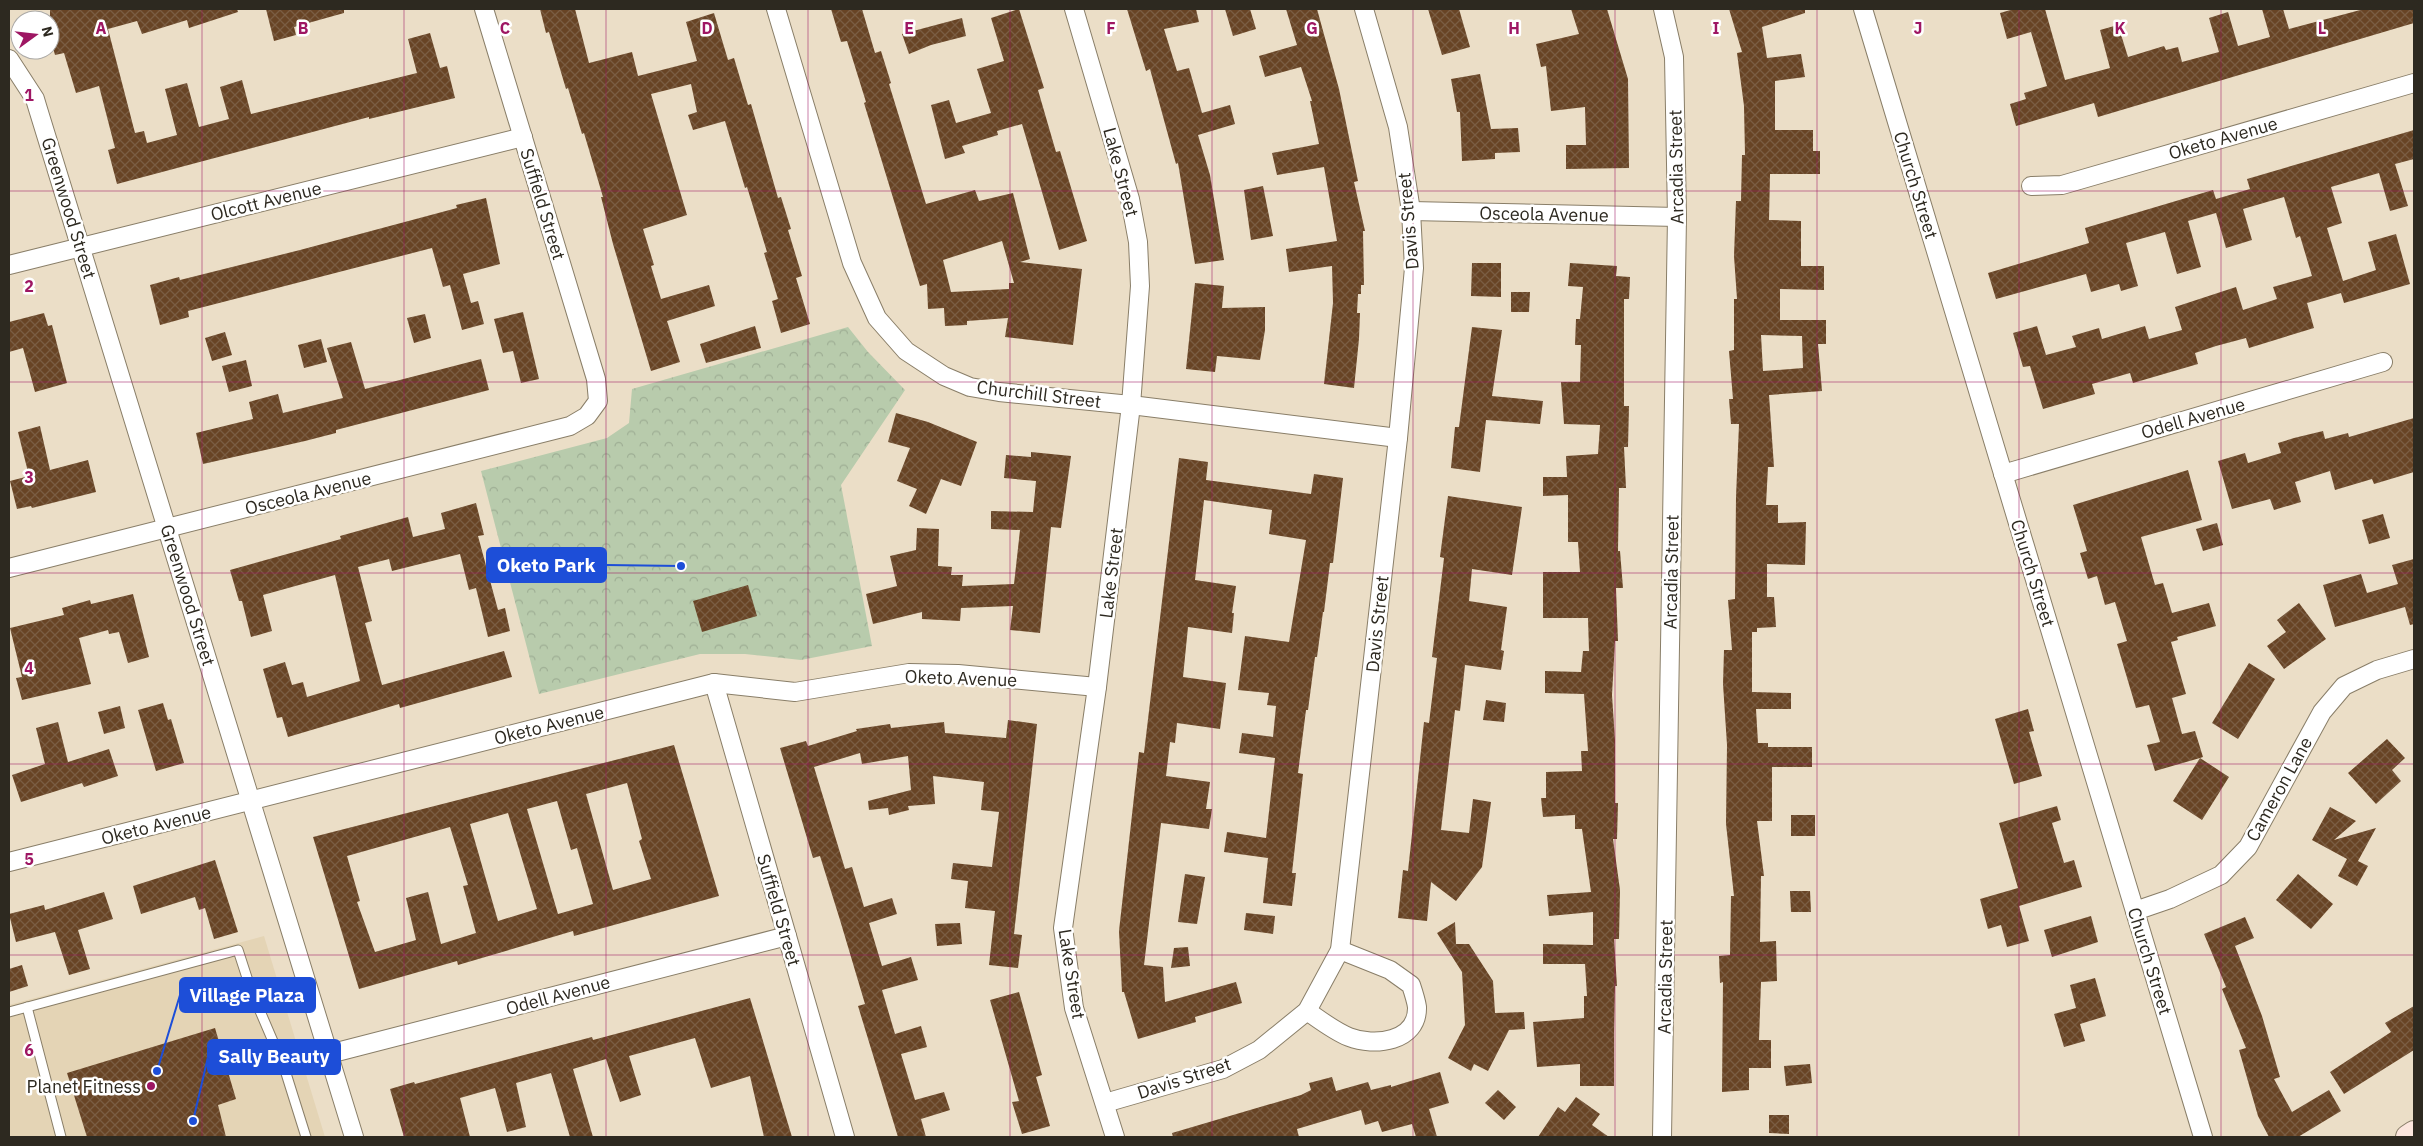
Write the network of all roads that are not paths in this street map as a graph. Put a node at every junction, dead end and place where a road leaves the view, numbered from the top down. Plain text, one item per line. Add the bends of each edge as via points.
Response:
1 (484, 9) edge
2 (776, 9) edge
3 (1074, 9) edge
4 (1364, 9) edge
5 (1663, 9) edge
6 (1863, 9) edge
7 (9, 59) edge
8 (2414, 83) edge
9 (523, 137) junction
10 (2031, 186) dead end
11 (1411, 211) junction
12 (1677, 217) junction
13 (82, 246) junction
14 (9, 265) edge
15 (2383, 362) dead end
16 (598, 401) joint
17 (1131, 405) junction
18 (1398, 438) junction
19 (2003, 474) junction
20 (168, 528) junction
21 (9, 568) edge
22 (2414, 659) edge
23 (714, 682) junction
24 (1098, 687) junction
25 (250, 801) junction
26 (9, 862) edge
27 (2135, 911) junction
28 (787, 936) junction
29 (1340, 950) junction
30 (27, 1007) junction
31 (1307, 1011) junction
32 (9, 1012) edge
33 (329, 1054) junction
34 (1106, 1104) junction
35 (2414, 1133) edge
36 (61, 1137) edge
37 (306, 1137) edge
38 (354, 1137) edge
39 (845, 1137) edge
40 (1115, 1137) edge
41 (1662, 1137) edge
42 (2204, 1137) edge
43 (2408, 1137) edge

1 - 9 street, Suffield Street
2 - 17 street, Churchill Street via 852,263 877,318 906,350 944,376 970,386 999,392
3 - 17 street, Lake Street via 1130,199 1138,242 1140,286
4 - 11 street, Davis Street via 1398,127
5 - 12 street, Arcadia Street via 1674,57
6 - 19 street, Church Street
7 - 13 street, Greenwood Street via 35,99
8 - 10 street, Oketo Avenue via 2062,185
9 - 13 street, Olcott Avenue
9 - 16 street, Suffield Street via 596,379
11 - 12 street, Osceola Avenue
11 - 18 street, Davis Street via 1414,268
12 - 41 street, Arcadia Street
13 - 14 street, Olcott Avenue
13 - 20 street, Greenwood Street
15 - 19 street, Odell Avenue
16 - 20 street, Osceola Avenue via 587,416 570,426
17 - 18 street, Churchill Street
17 - 24 street, Lake Street
18 - 29 street, Davis Street
19 - 27 street, Church Street
20 - 21 street, Osceola Avenue
20 - 25 street, Greenwood Street
22 - 27 street, Cameron Lane via 2377,670 2344,686 2322,712 2248,847 2221,875
23 - 24 street, Oketo Avenue via 795,692 908,673 938,673
23 - 25 street, Oketo Avenue
23 - 28 street, Suffield Street
24 - 34 street, Lake Street via 1063,928 1074,1008
25 - 26 street, Oketo Avenue
25 - 33 street, Greenwood Street
27 - 42 street, Church Street
28 - 33 street, Odell Avenue
28 - 39 street, Suffield Street
29 - 31 street, Davis Street
29 - 31 street via 1390,970 1411,984 1417,1007 1412,1026 1395,1039 1369,1043 1348,1037
30 - 32 lane
30 - 36 lane
30 - 37 lane via 238,950 251,990 284,1067
31 - 34 street, Davis Street via 1259,1050 1223,1069
33 - 38 street, Greenwood Street
34 - 40 street, Lake Street
35 - 43 main road

